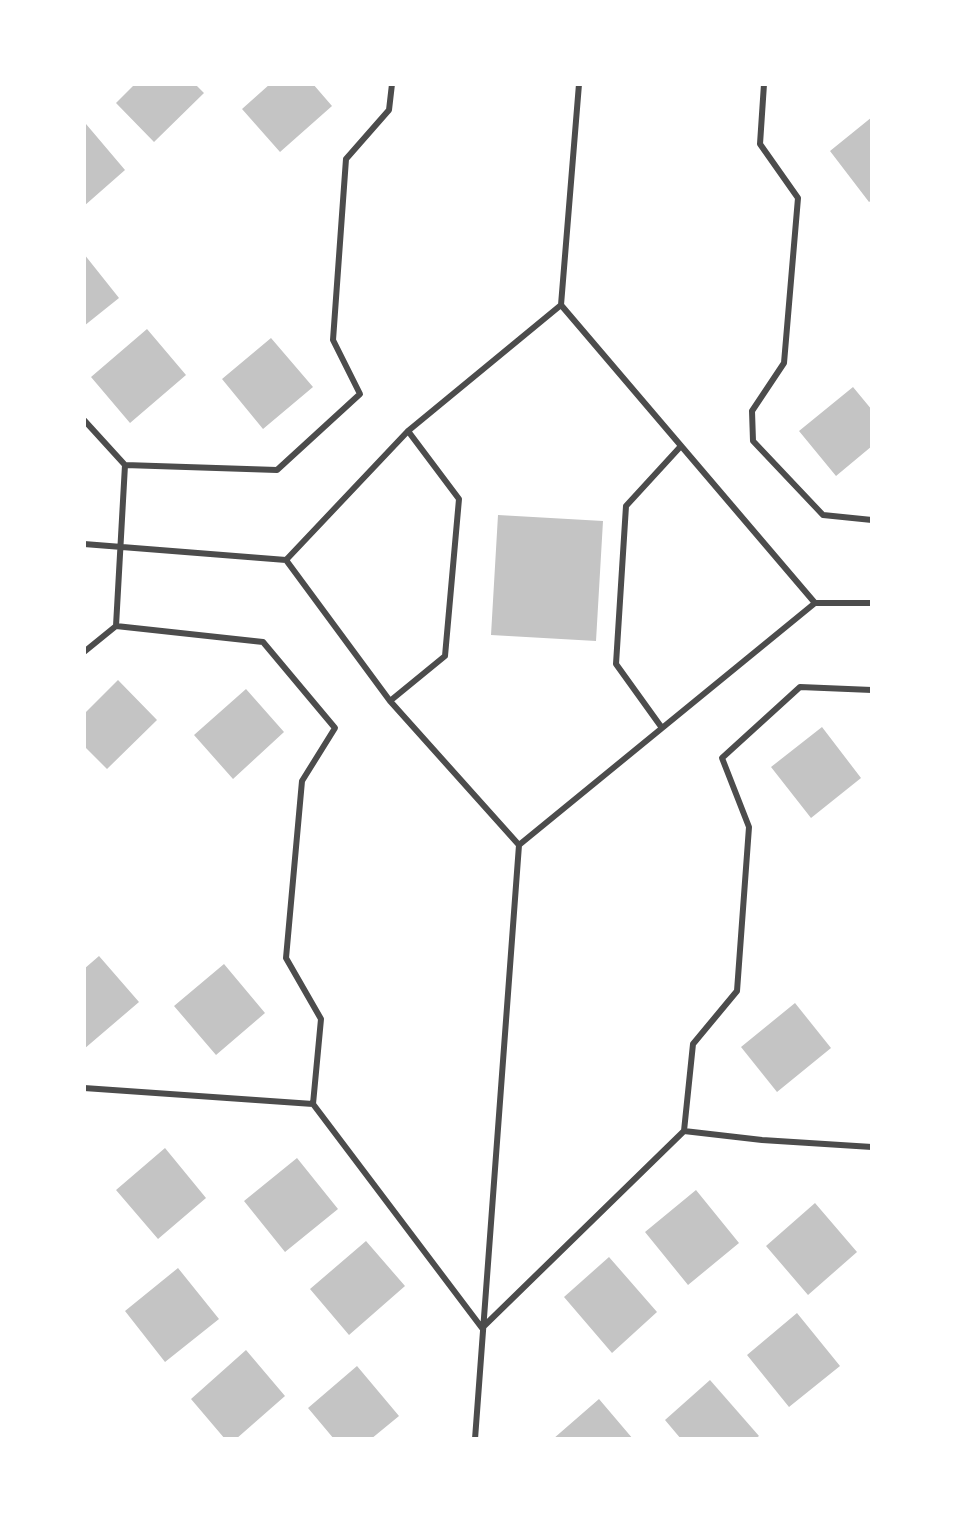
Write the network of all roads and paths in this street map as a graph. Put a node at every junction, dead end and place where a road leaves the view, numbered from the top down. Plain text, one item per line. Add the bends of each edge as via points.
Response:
1 (392, 84) edge
2 (579, 84) edge
3 (764, 84) edge
4 (561, 305) junction
5 (84, 420) edge
6 (408, 431) junction
7 (681, 446) junction
8 (125, 465) junction
9 (872, 520) edge
10 (84, 544) edge
11 (121, 548) junction
12 (286, 560) junction
13 (815, 603) junction
14 (872, 603) edge
15 (116, 626) junction
16 (84, 652) edge
17 (872, 690) edge
18 (390, 701) junction
19 (662, 728) junction
20 (519, 845) junction
21 (84, 1088) edge
22 (313, 1104) junction
23 (684, 1131) junction
24 (872, 1147) edge
25 (482, 1328) junction
26 (475, 1439) edge

1 - 8 street via 389,110 346,159 333,340 360,394 277,470
2 - 4 street
3 - 9 street via 760,144 798,198 784,363 752,411 753,441 823,514
4 - 6 street
4 - 7 street
5 - 8 street
6 - 12 street
6 - 18 street via 459,500 445,656
7 - 13 street
7 - 19 street via 626,506 619,608 616,664
8 - 11 street
10 - 11 street
11 - 12 street
11 - 15 street
12 - 18 street
13 - 14 street
13 - 19 street
15 - 16 street
15 - 22 street via 263,642 334,728 302,781 286,958 321,1019
17 - 23 street via 800,687 722,758 749,827 737,990 693,1044
18 - 20 street
19 - 20 street
20 - 25 street
21 - 22 street
22 - 25 street
23 - 24 street
23 - 25 street
25 - 26 street

